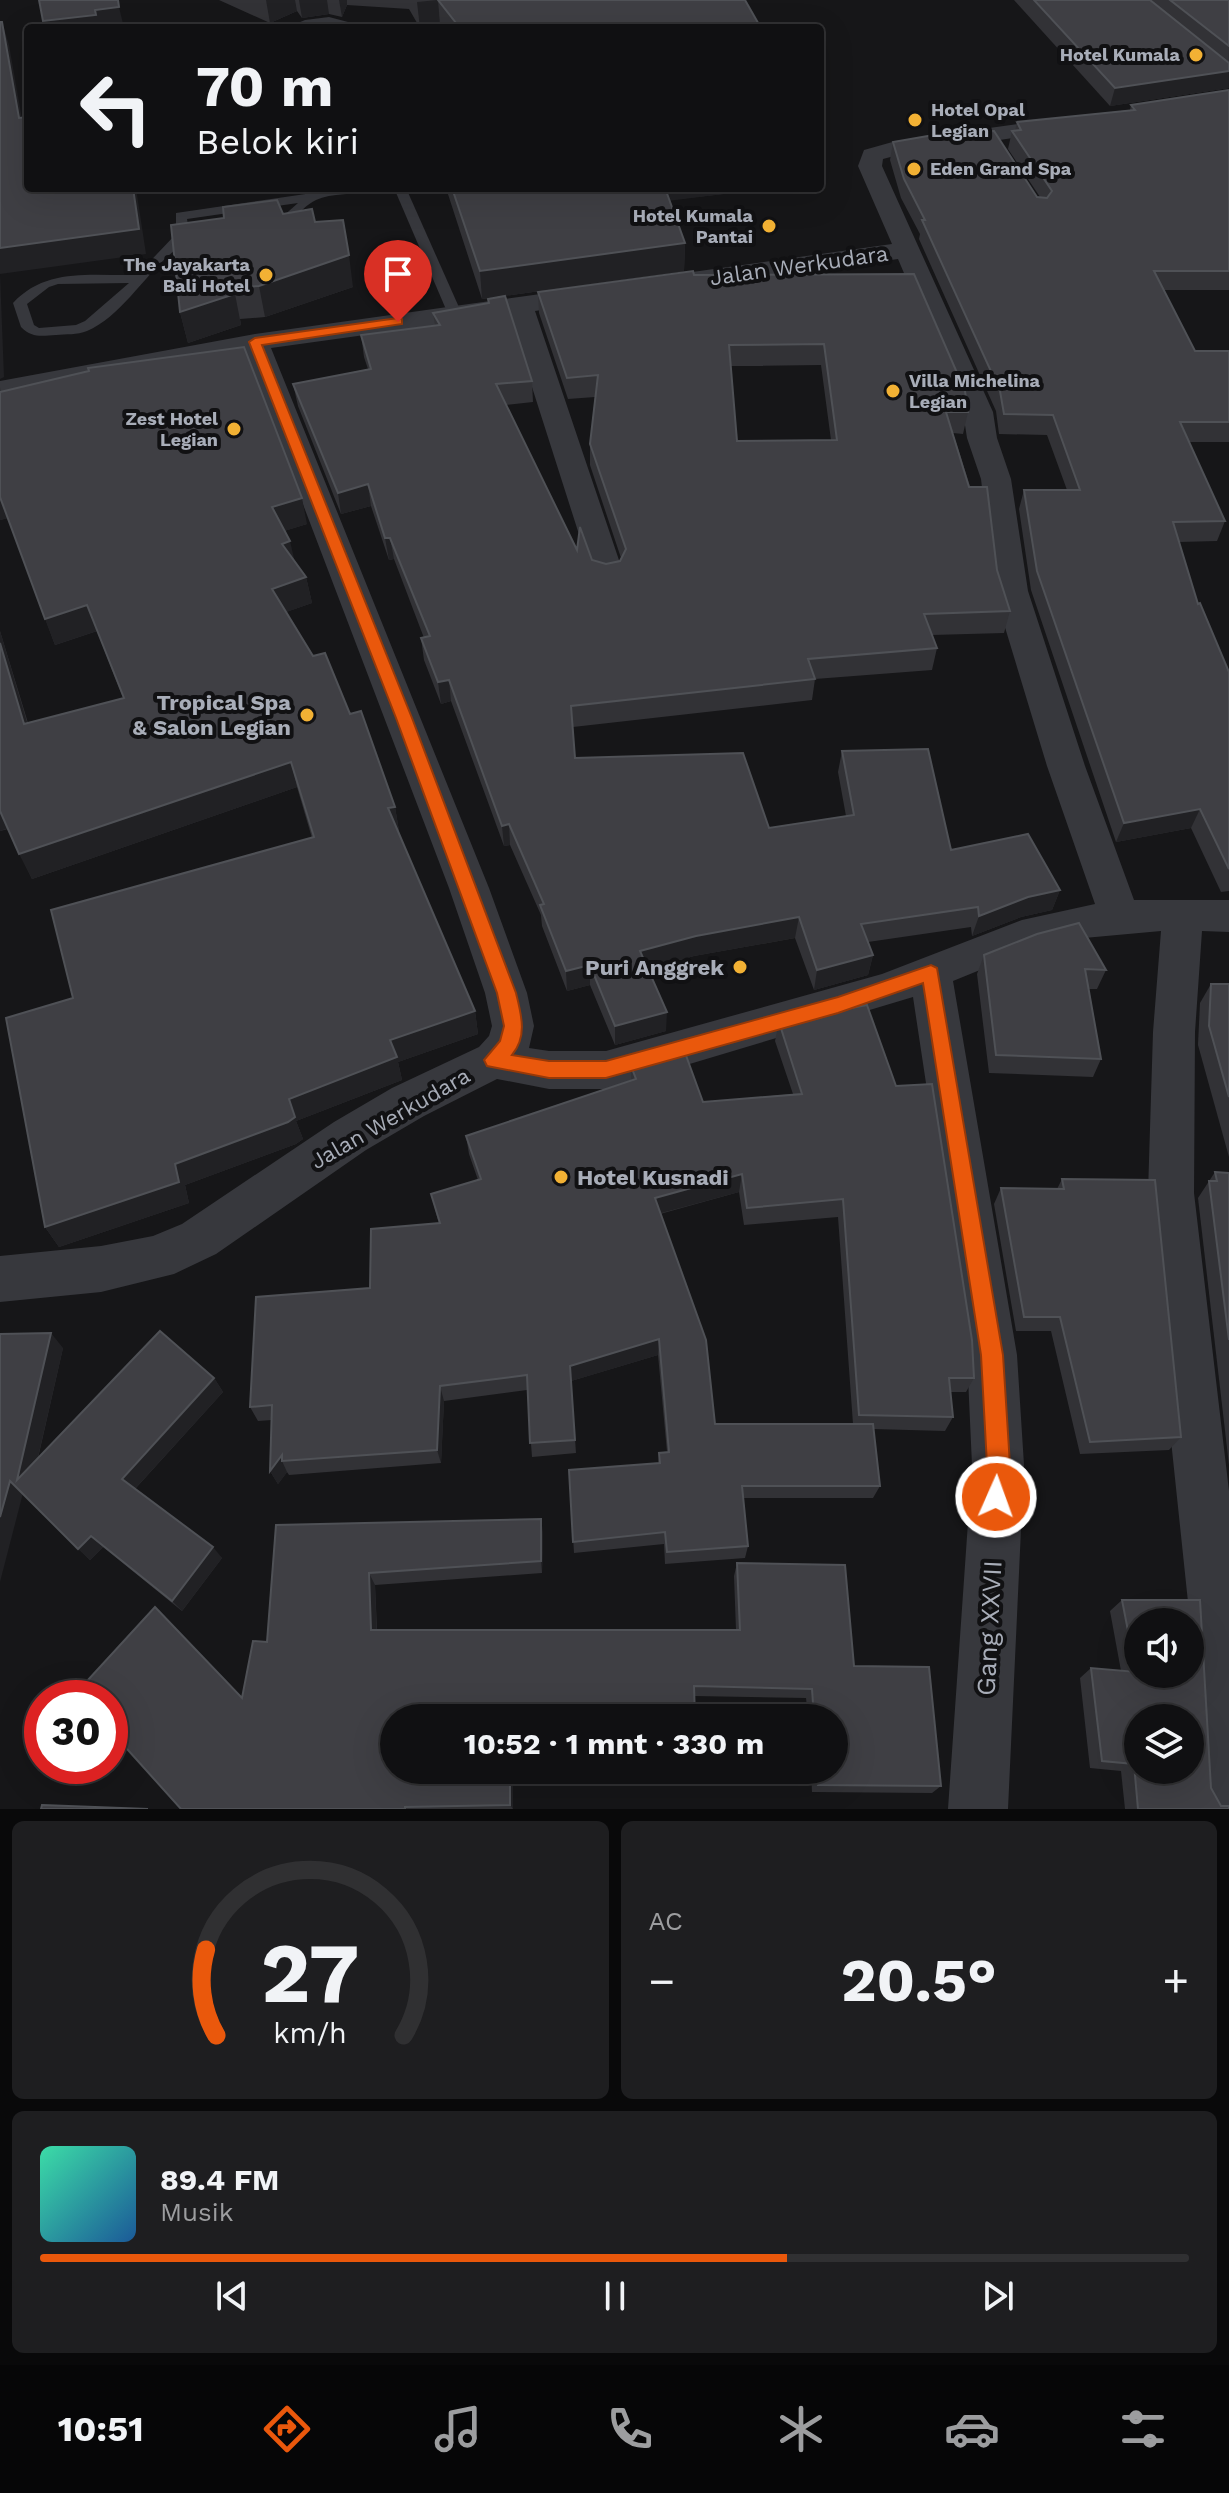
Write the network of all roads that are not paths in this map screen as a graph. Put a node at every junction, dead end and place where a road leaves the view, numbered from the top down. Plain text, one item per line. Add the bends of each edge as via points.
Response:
1 (298, 24) edge
2 (341, 24) edge
3 (1095, 119) edge
4 (339, 192) edge
5 (402, 192) edge
6 (314, 195) junction
7 (262, 226) edge
8 (214, 232) edge
9 (183, 235) junction
10 (908, 250) junction
11 (139, 279) junction
12 (654, 286) edge
13 (624, 290) edge
14 (519, 305) junction
15 (455, 314) junction
16 (255, 342) junction
17 (0, 390) edge
18 (607, 572) edge
19 (1206, 915) edge
20 (1120, 917) junction
21 (931, 973) junction
22 (494, 1060) junction
23 (0, 1279) edge
24 (1229, 1794) edge
25 (978, 1809) edge

1 - 2 lane
3 - 10 street, Jalan Werkudara via 995,142 896,148 872,155 870,166
4 - 6 lane
5 - 15 lane
6 - 7 lane via 285,221
6 - 9 lane via 188,213 178,219
8 - 9 lane
9 - 11 lane
10 - 12 street, Jalan Werkudara
10 - 20 street via 978,412 996,479 1011,591
11 - 11 lane via 79,329 36,332 28,327 20,303 57,280
13 - 14 street
14 - 15 street
14 - 18 street
15 - 16 street
16 - 17 street
16 - 22 street, Jalan Werkudara via 506,993 513,1026 509,1045
19 - 20 street
19 - 24 street via 1174,1032 1171,1193 1218,1621
20 - 21 street via 1022,936
21 - 22 street via 617,1068 569,1071
21 - 25 street, Gang XXVII via 994,1386 998,1465
22 - 23 street, Jalan Werkudara via 396,1109 199,1239 157,1258

